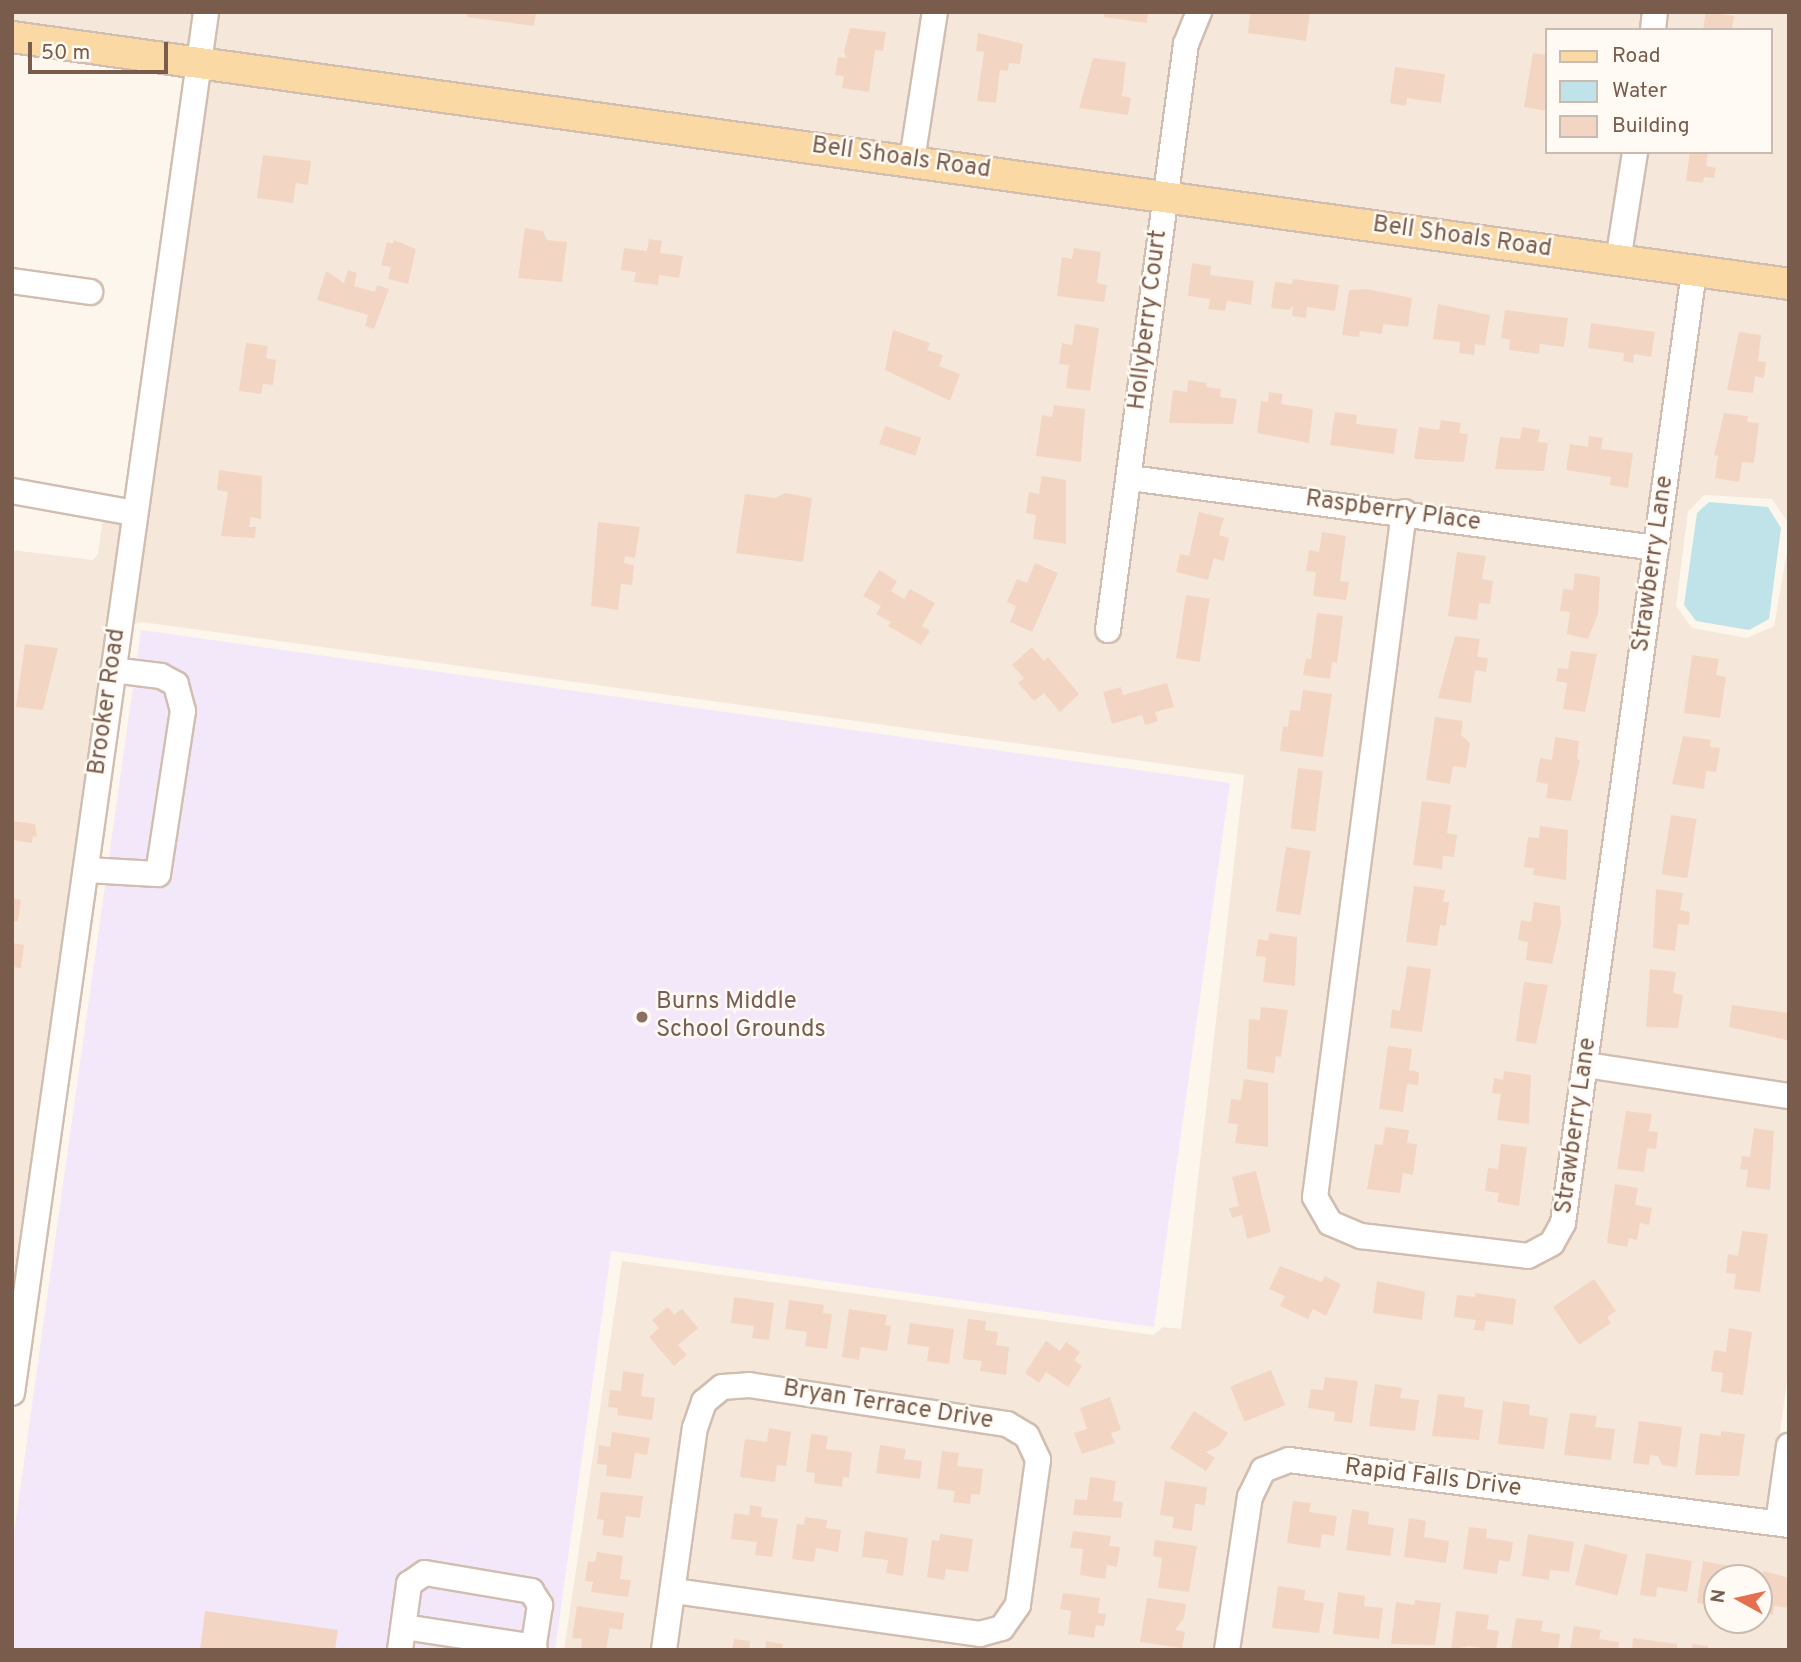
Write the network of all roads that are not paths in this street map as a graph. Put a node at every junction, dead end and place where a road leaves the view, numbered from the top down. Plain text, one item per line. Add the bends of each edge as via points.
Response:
1 (206, 12) edge
2 (935, 12) edge
3 (1199, 12) edge
4 (12, 37) edge
5 (199, 62) junction
6 (1635, 154) edge
7 (912, 160) junction
8 (1164, 196) junction
9 (1618, 261) junction
10 (1694, 272) junction
11 (12, 281) edge
12 (1789, 284) edge
13 (90, 292) dead end
14 (1130, 478) junction
15 (12, 491) edge
16 (1404, 512) junction
17 (135, 513) junction
18 (1656, 548) junction
19 (1108, 630) dead end
20 (113, 670) junction
21 (86, 870) junction
22 (1586, 1065) junction
23 (1789, 1096) edge
24 (12, 1393) edge
25 (1789, 1446) edge
26 (1783, 1524) edge
27 (673, 1591) junction
28 (402, 1638) edge
29 (533, 1648) edge
30 (664, 1650) edge
31 (1227, 1650) edge

1 - 5 street, Brooker Road
2 - 7 street
3 - 8 street, Hollyberry Court via 1186,44
4 - 5 main road, Bell Shoals Road
5 - 7 main road, Bell Shoals Road
5 - 17 street, Brooker Road
6 - 9 street
7 - 8 main road, Bell Shoals Road
8 - 9 main road, Bell Shoals Road
8 - 14 street, Hollyberry Court
9 - 10 main road, Bell Shoals Road
10 - 12 main road, Bell Shoals Road
10 - 18 street, Strawberry Lane
11 - 13 street
14 - 16 street, Raspberry Place
14 - 19 street, Hollyberry Court
15 - 17 street
16 - 18 street, Raspberry Place
16 - 22 street, Strawberry Lane via 1315,1186 1317,1207 1330,1223 1361,1236 1511,1256 1538,1253 1552,1243 1563,1223
17 - 20 street, Brooker Road
18 - 22 street, Strawberry Lane
20 - 21 street, Brooker Road
20 - 21 street via 161,676 176,684 183,711 158,874
21 - 24 street, Brooker Road
22 - 23 street
25 - 26 street
26 - 31 street, Rapid Falls Drive via 1289,1460 1263,1469 1250,1497
27 - 27 street, Bryan Terrace Drive via 698,1413 722,1387 749,1385 1007,1424 1027,1436 1038,1460 1018,1605 1002,1628 981,1634
27 - 30 street, Bryan Terrace Drive
28 - 29 street
28 - 29 street via 409,1584 425,1573 531,1591 540,1605

